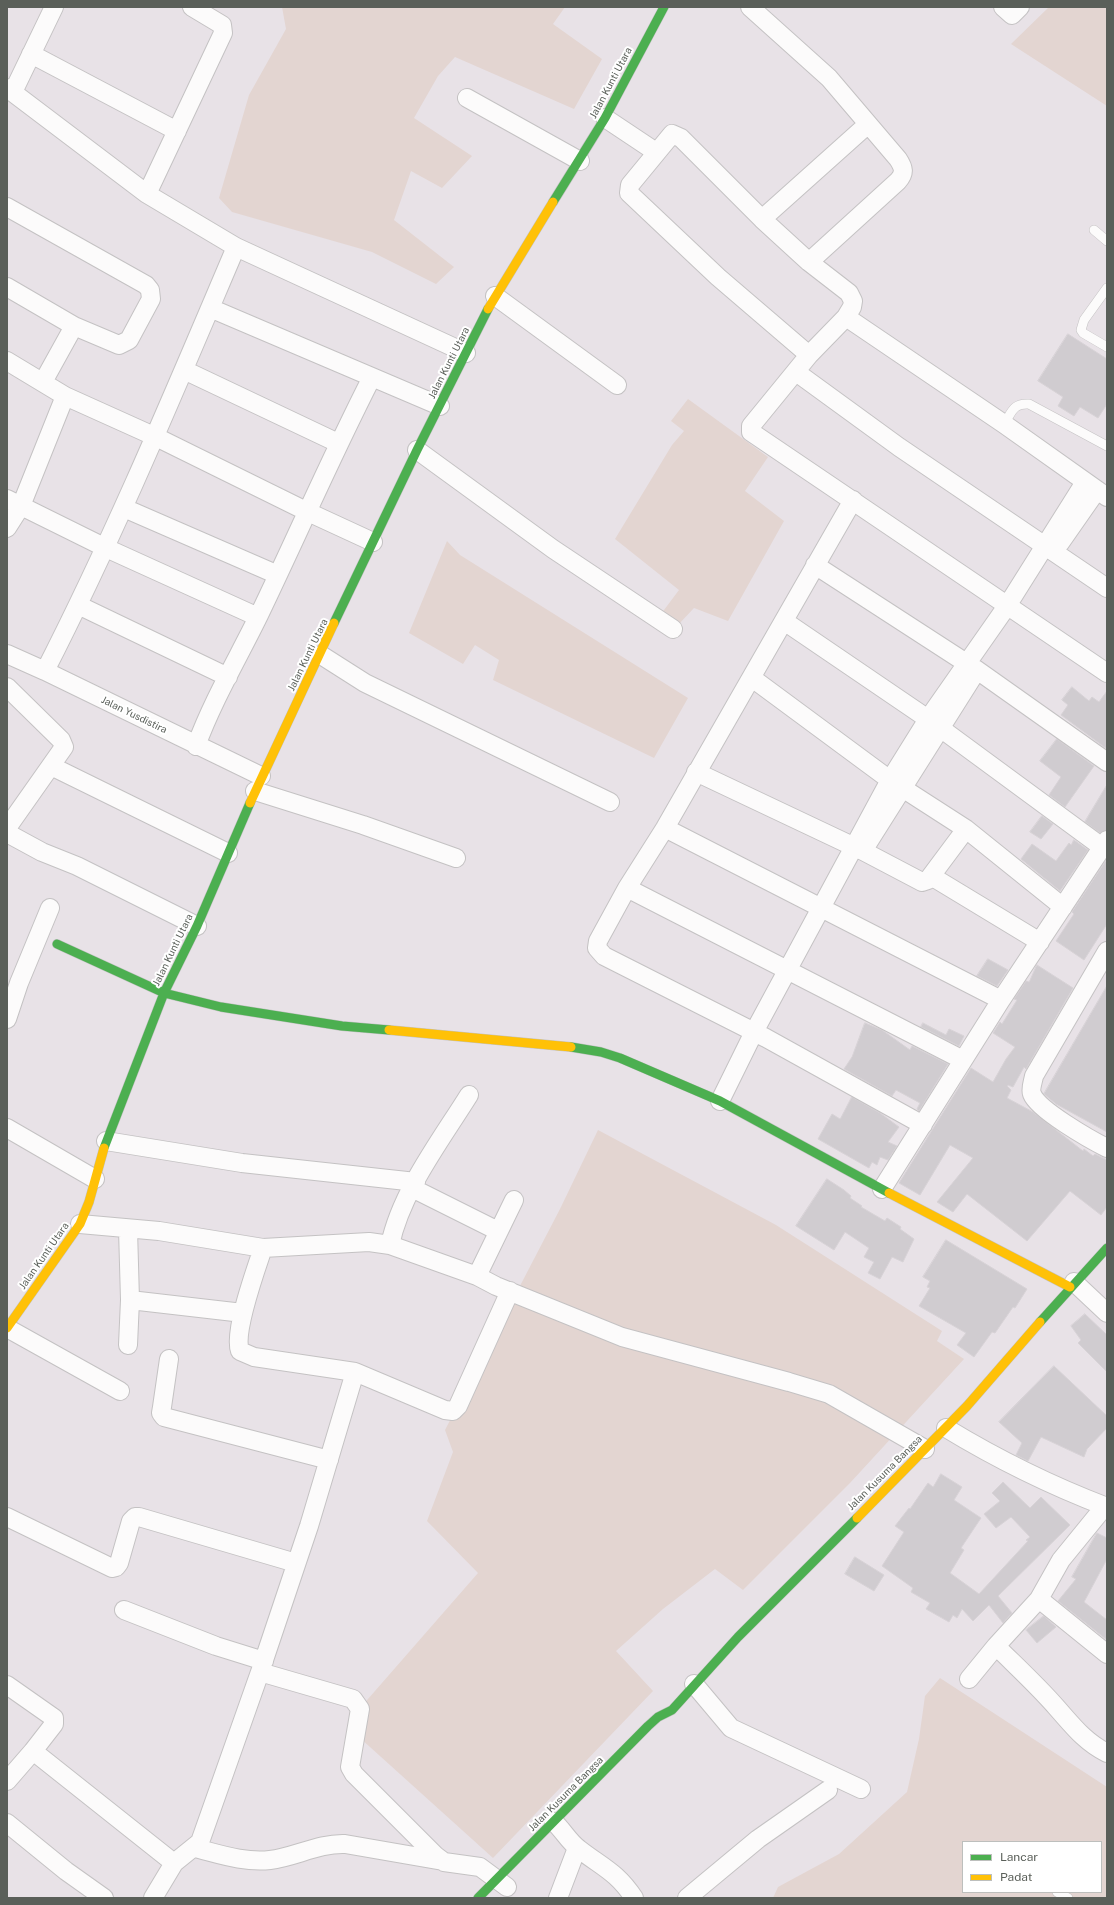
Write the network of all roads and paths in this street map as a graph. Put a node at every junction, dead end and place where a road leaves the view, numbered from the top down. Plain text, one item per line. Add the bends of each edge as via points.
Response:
1 (54, 7) edge
2 (192, 7) edge
3 (664, 7) edge
4 (750, 7) edge
5 (1003, 7) edge
6 (1020, 7) edge
7 (31, 54) junction
8 (10, 90) edge
9 (467, 98) dead end
10 (605, 118) junction
11 (867, 125) junction
12 (177, 131) junction
13 (656, 152) junction
14 (580, 161) junction
15 (146, 194) junction
16 (7, 207) edge
17 (762, 219) junction
18 (1094, 230) dead end
19 (1107, 242) edge
20 (236, 246) junction
21 (809, 262) junction
22 (7, 287) edge
23 (1107, 288) edge
24 (495, 296) junction
25 (210, 308) junction
26 (846, 317) junction
27 (74, 326) junction
28 (1107, 347) edge
29 (466, 353) junction
30 (809, 355) junction
31 (7, 361) edge
32 (184, 370) junction
33 (796, 372) junction
34 (372, 377) junction
35 (43, 382) junction
36 (617, 385) dead end
37 (64, 396) junction
38 (440, 406) junction
39 (1004, 424) junction
40 (156, 437) junction
41 (338, 443) junction
42 (1107, 446) edge
43 (417, 450) junction
44 (1096, 490) edge
45 (853, 500) junction
46 (14, 503) edge
47 (124, 508) junction
48 (308, 512) junction
49 (7, 528) edge
50 (373, 542) junction
51 (106, 548) junction
52 (1050, 548) junction
53 (815, 565) junction
54 (278, 575) junction
55 (1107, 588) edge
56 (78, 605) junction
57 (1012, 609) junction
58 (258, 617) junction
59 (784, 621) junction
60 (673, 629) dead end
61 (7, 654) edge
62 (321, 655) junction
63 (972, 667) junction
64 (44, 670) junction
65 (1107, 673) edge
66 (228, 677) junction
67 (752, 678) junction
68 (7, 687) edge
69 (934, 724) junction
70 (196, 746) junction
71 (1107, 762) edge
72 (51, 766) junction
73 (696, 772) junction
74 (258, 784) junction
75 (896, 784) junction
76 (610, 802) dead end
77 (7, 828) edge
78 (665, 828) junction
79 (966, 829) junction
80 (7, 833) edge
81 (1105, 843) edge
82 (858, 848) junction
83 (228, 853) junction
84 (456, 858) dead end
85 (931, 876) junction
86 (627, 888) junction
87 (1063, 907) junction
88 (50, 908) dead end
89 (826, 911) junction
90 (197, 926) junction
91 (1040, 942) junction
92 (57, 944) dead end
93 (1107, 951) edge
94 (793, 973) junction
95 (164, 993) junction
96 (1001, 1000) junction
97 (7, 1019) edge
98 (760, 1035) junction
99 (963, 1060) junction
100 (469, 1095) dead end
101 (724, 1104) junction
102 (923, 1125) junction
103 (7, 1128) edge
104 (106, 1141) junction
105 (1107, 1148) edge
106 (95, 1179) junction
107 (414, 1185) junction
108 (882, 1189) junction
109 (514, 1200) dead end
110 (80, 1224) junction
111 (128, 1229) junction
112 (498, 1231) junction
113 (390, 1245) junction
114 (263, 1248) junction
115 (1107, 1248) edge
116 (477, 1276) junction
117 (1072, 1284) junction
118 (510, 1291) junction
119 (130, 1300) junction
120 (243, 1313) junction
121 (1107, 1313) edge
122 (9, 1322) edge
123 (128, 1345) dead end
124 (169, 1359) dead end
125 (355, 1372) junction
126 (120, 1391) dead end
127 (946, 1428) junction
128 (925, 1449) junction
129 (329, 1460) junction
130 (1106, 1507) edge
131 (7, 1517) edge
132 (296, 1563) junction
133 (1038, 1599) junction
134 (124, 1610) dead end
135 (996, 1646) junction
136 (1107, 1654) edge
137 (262, 1667) junction
138 (969, 1679) dead end
139 (694, 1684) junction
140 (7, 1685) edge
141 (672, 1710) junction
142 (668, 1724) dead end
143 (33, 1751) junction
144 (1107, 1753) edge
145 (7, 1781) edge
146 (861, 1789) dead end
147 (828, 1790) dead end
148 (7, 1823) edge
149 (559, 1828) junction
150 (195, 1848) junction
151 (577, 1848) junction
152 (444, 1862) junction
153 (174, 1863) junction
154 (504, 1885) junction
155 (1059, 1893) edge
156 (104, 1898) edge
157 (152, 1898) edge
158 (478, 1898) edge
159 (558, 1898) edge
160 (634, 1898) edge
161 (687, 1898) edge
162 (1068, 1898) edge

1 - 7 street
2 - 12 street via 217,20 222,25 223,33
3 - 10 street, Jalan Kunti Utara
4 - 11 street via 829,78
5 - 6 street via 1012,14
7 - 8 street
7 - 12 street
8 - 15 street
9 - 14 street
10 - 13 street
10 - 14 street, Jalan Kunti Utara
11 - 17 street
11 - 21 street via 902,165 903,176
12 - 15 street
13 - 17 street via 670,136 676,135
13 - 30 street via 630,185 628,191 633,198 718,277
14 - 24 street, Jalan Kunti Utara
15 - 20 street
16 - 27 street via 146,285 150,290 151,299 126,343 115,344
17 - 21 street
18 - 19 lane
20 - 25 street
20 - 29 street
21 - 26 street via 851,296 852,307
22 - 27 street
23 - 28 lane via 1084,320 1081,330
24 - 29 street, Jalan Kunti Utara
24 - 36 street
25 - 32 street
25 - 34 street
26 - 30 street
26 - 39 street
27 - 35 street
29 - 38 street, Jalan Kunti Utara
30 - 33 street
31 - 35 street
32 - 40 street
32 - 41 street
33 - 45 street via 752,426 752,432
33 - 52 street via 900,447
34 - 38 street
34 - 41 street
35 - 37 street
37 - 40 street
37 - 46 street
38 - 43 street, Jalan Kunti Utara
39 - 42 lane via 1015,407 1030,404
39 - 44 street
40 - 47 street
40 - 48 street
41 - 48 street
43 - 50 street, Jalan Kunti Utara
43 - 60 street via 553,549
44 - 52 street
45 - 53 street
45 - 57 street
46 - 49 street
46 - 51 street
47 - 51 street
47 - 54 street
48 - 50 street
48 - 54 street
50 - 62 street, Jalan Kunti Utara
51 - 56 street
51 - 58 street
52 - 55 street
52 - 57 street
53 - 59 street
53 - 63 street
54 - 58 street
56 - 64 street
56 - 66 street
57 - 63 street
57 - 65 street
58 - 66 street
59 - 67 street
59 - 69 street
61 - 64 street, Jalan Yusdistira
62 - 74 street, Jalan Kunti Utara
62 - 76 street via 365,683
63 - 69 street
63 - 71 street
64 - 70 street, Jalan Yusdistira
66 - 70 street
67 - 73 street
67 - 75 street
68 - 72 street via 63,743 63,750
69 - 75 street
69 - 81 street
70 - 74 street, Jalan Yusdistira
72 - 77 street
72 - 83 street
73 - 78 street
73 - 82 street
74 - 83 street, Jalan Kunti Utara
74 - 84 street, Jalan Yusdistira
75 - 79 street
75 - 82 street
78 - 86 street
78 - 89 street
79 - 85 street
79 - 87 street
80 - 90 street
81 - 87 street
82 - 85 street via 920,882 926,882
82 - 89 street
83 - 90 street, Jalan Kunti Utara
85 - 91 street
86 - 94 street
86 - 98 street via 597,945 600,954
87 - 91 street
88 - 97 street
89 - 94 street
89 - 96 street
90 - 95 street, Jalan Kunti Utara
91 - 96 street
92 - 95 street
93 - 105 street via 1034,1076 1031,1091 1032,1096 1042,1106 1085,1137
94 - 98 street
94 - 99 street
95 - 101 street via 221,1007 342,1026 588,1049 642,1066
95 - 104 street, Jalan Kunti Utara
96 - 99 street
98 - 101 street
98 - 102 street
99 - 102 street
100 - 107 street
101 - 108 street
102 - 108 street
103 - 106 street
104 - 106 street, Jalan Kunti Utara
104 - 107 street via 242,1163
106 - 110 street, Jalan Kunti Utara
107 - 112 street
107 - 113 street via 393,1231
108 - 117 street
109 - 112 street
110 - 111 street
110 - 122 street, Jalan Kunti Utara
111 - 114 street via 159,1231
111 - 119 street
112 - 116 street
113 - 114 street via 369,1242
113 - 116 street
114 - 120 street
115 - 117 street, Jalan Kusuma Bangsa
116 - 118 street
117 - 121 street
117 - 127 street, Jalan Kusuma Bangsa
118 - 125 street via 458,1406 453,1411 445,1410
118 - 128 street via 622,1337 829,1394
119 - 120 street
119 - 123 street
120 - 125 street via 238,1348 240,1352
122 - 126 street
124 - 129 street via 161,1413 164,1417
125 - 129 street
127 - 128 street, Jalan Kusuma Bangsa
127 - 130 street via 1009,1463
128 - 139 street, Jalan Kusuma Bangsa via 752,1620
129 - 132 street
130 - 133 street via 1061,1560
131 - 132 street via 112,1568 119,1563 131,1521 135,1517
132 - 137 street
133 - 135 street
133 - 136 street
134 - 137 street
135 - 138 street
135 - 144 street via 1057,1708 1082,1738
137 - 150 street via 200,1842
137 - 152 street via 356,1702 360,1712 350,1767
139 - 141 street, Jalan Kusuma Bangsa
139 - 146 street via 731,1728
140 - 143 street via 54,1718 54,1724
141 - 142 street, Jalan Kusuma Bangsa
141 - 149 street, Jalan Kusuma Bangsa via 648,1726
143 - 145 street
143 - 153 street
147 - 161 street via 758,1839
148 - 156 street
149 - 151 street
149 - 154 street, Jalan Kusuma Bangsa
150 - 152 street via 260,1861 333,1844 345,1844
150 - 153 street
151 - 159 street
151 - 160 street via 611,1870
152 - 154 street via 480,1867
153 - 157 street
154 - 158 street, Jalan Kusuma Bangsa
155 - 162 lane

